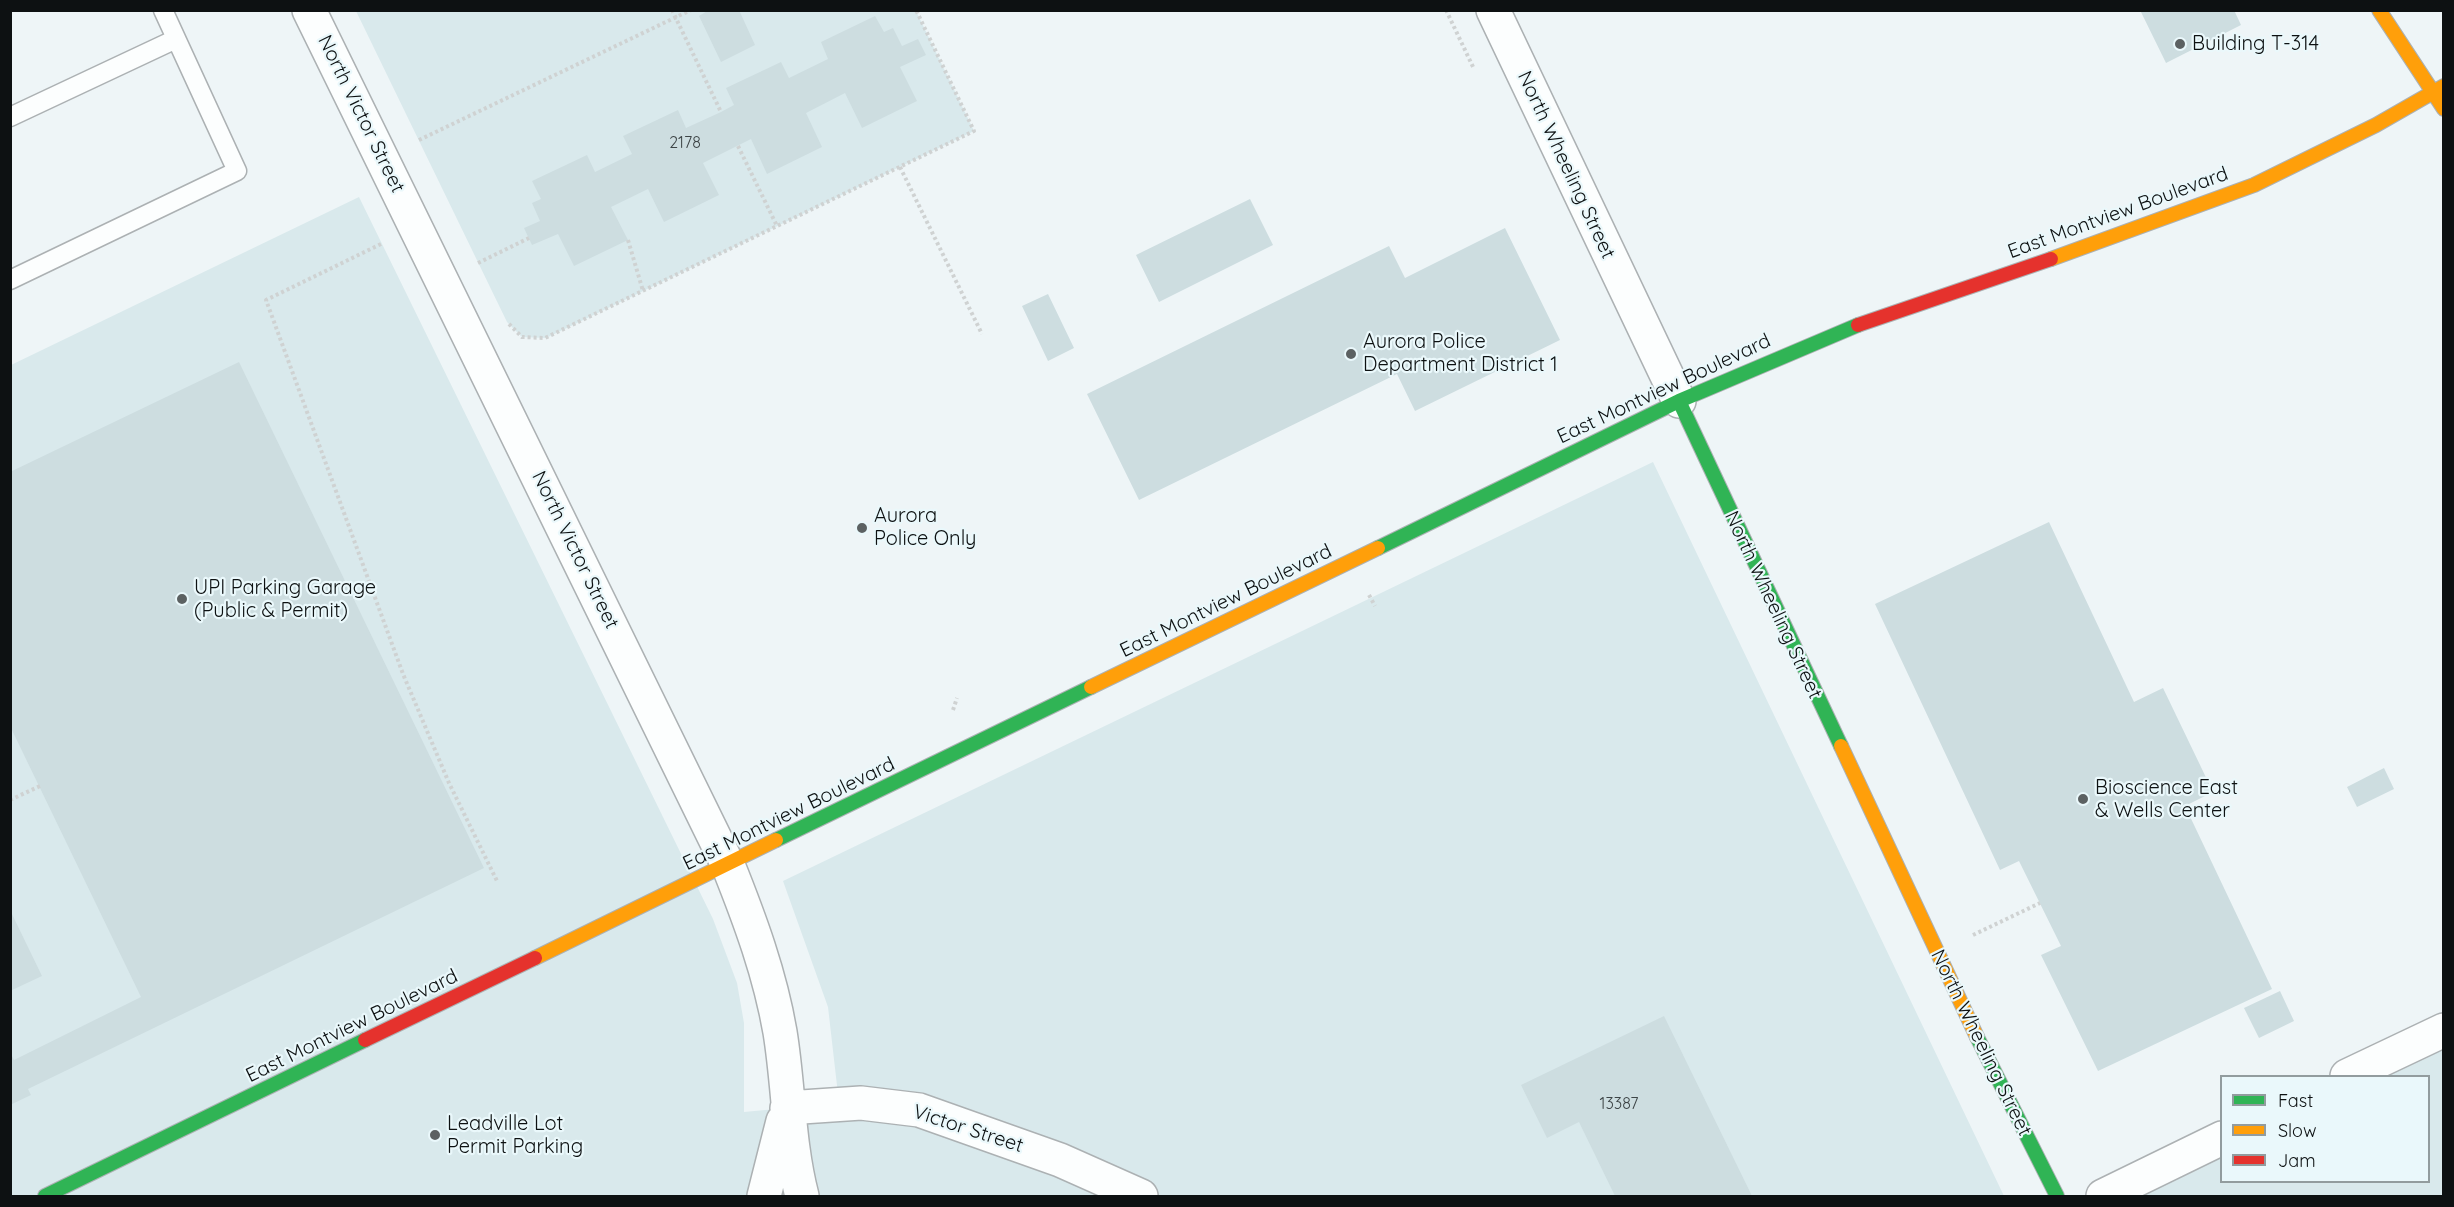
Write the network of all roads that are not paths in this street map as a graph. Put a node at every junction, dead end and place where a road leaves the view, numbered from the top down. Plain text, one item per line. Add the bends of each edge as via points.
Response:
1 (163, 10) edge
2 (309, 10) edge
3 (1493, 10) edge
4 (2379, 10) edge
5 (176, 39) junction
6 (2438, 90) edge
7 (2444, 109) edge
8 (10, 117) edge
9 (10, 280) edge
10 (1678, 401) junction
11 (728, 865) junction
12 (2444, 1030) edge
13 (2352, 1075) edge
14 (787, 1108) junction
15 (2220, 1139) edge
16 (45, 1197) edge
17 (764, 1197) edge
18 (802, 1197) edge
19 (1140, 1197) edge
20 (2057, 1197) edge
21 (2103, 1197) edge

1 - 5 lane
2 - 11 street, North Victor Street
3 - 10 street, North Wheeling Street
4 - 6 street
5 - 8 lane
5 - 9 lane via 237,171
6 - 7 street
6 - 10 street, East Montview Boulevard via 2356,136 2254,185 2125,234 1840,331
10 - 11 street, East Montview Boulevard
10 - 20 street, North Wheeling Street via 1964,1009
11 - 14 street, North Victor Street via 770,984 780,1034
11 - 16 street, East Montview Boulevard
12 - 13 street
14 - 17 street, North Victor Street
14 - 18 street, North Victor Street
14 - 19 street, Victor Street via 861,1102 919,1110 1060,1160
15 - 21 street

